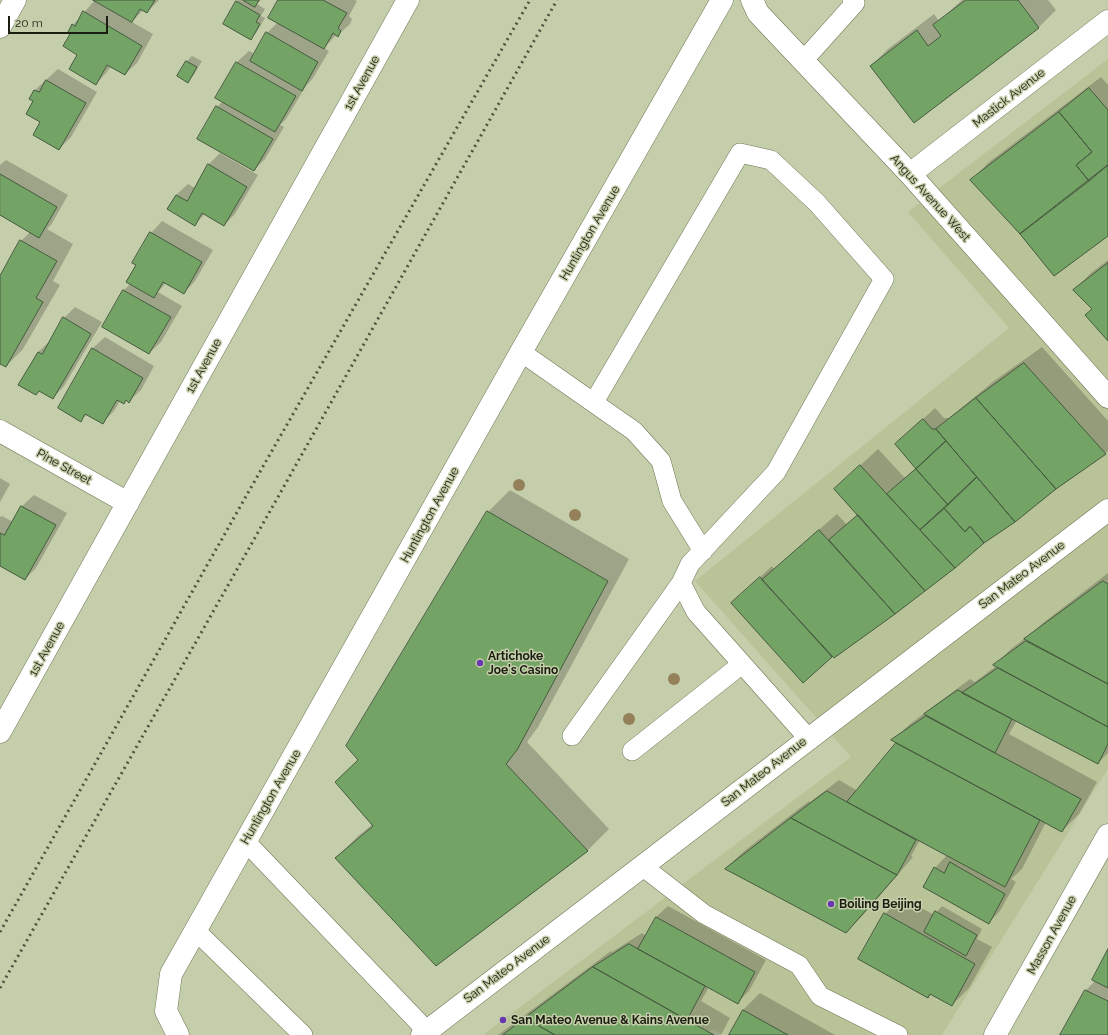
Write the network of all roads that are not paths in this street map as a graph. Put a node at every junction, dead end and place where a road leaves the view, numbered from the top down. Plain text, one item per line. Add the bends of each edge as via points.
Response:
1 (15, 0) edge
2 (408, 0) edge
3 (722, 0) edge
4 (752, 0) edge
5 (852, 0) edge
6 (1108, 22) edge
7 (0, 27) edge
8 (803, 61) junction
9 (910, 174) junction
10 (522, 352) junction
11 (1108, 397) edge
12 (594, 402) junction
13 (0, 431) edge
14 (128, 503) junction
15 (1108, 510) edge
16 (702, 551) junction
17 (681, 583) junction
18 (742, 664) junction
19 (0, 732) edge
20 (572, 736) dead end
21 (808, 738) junction
22 (632, 751) dead end
23 (1108, 835) edge
24 (246, 842) junction
25 (642, 866) junction
26 (196, 931) junction
27 (425, 1033) edge
28 (178, 1035) edge
29 (303, 1035) edge
30 (898, 1035) edge
31 (995, 1035) edge

1 - 7 street
2 - 14 street, 1st Avenue
3 - 10 street, Huntington Avenue
4 - 8 street, Angus Avenue West via 758,13
5 - 8 lane via 855,3
6 - 9 street, Mastick Avenue
8 - 9 street, Angus Avenue West
9 - 11 street, Angus Avenue West
10 - 12 lane
10 - 24 street, Huntington Avenue
12 - 16 lane via 634,431 661,461 672,501
12 - 16 lane via 740,153 771,160 817,203 884,279 776,472
13 - 14 street, Pine Street
14 - 19 street, 1st Avenue
15 - 21 street, San Mateo Avenue
16 - 17 lane via 690,564
17 - 18 lane via 696,612
17 - 20 lane
18 - 21 lane
18 - 22 lane
21 - 25 street, San Mateo Avenue
23 - 31 street, Masson Avenue
24 - 26 street, Huntington Avenue
24 - 27 lane
25 - 27 street, San Mateo Avenue
25 - 30 lane via 704,914 798,965 820,996
26 - 28 street, Huntington Avenue via 171,974 166,1011
26 - 29 lane

